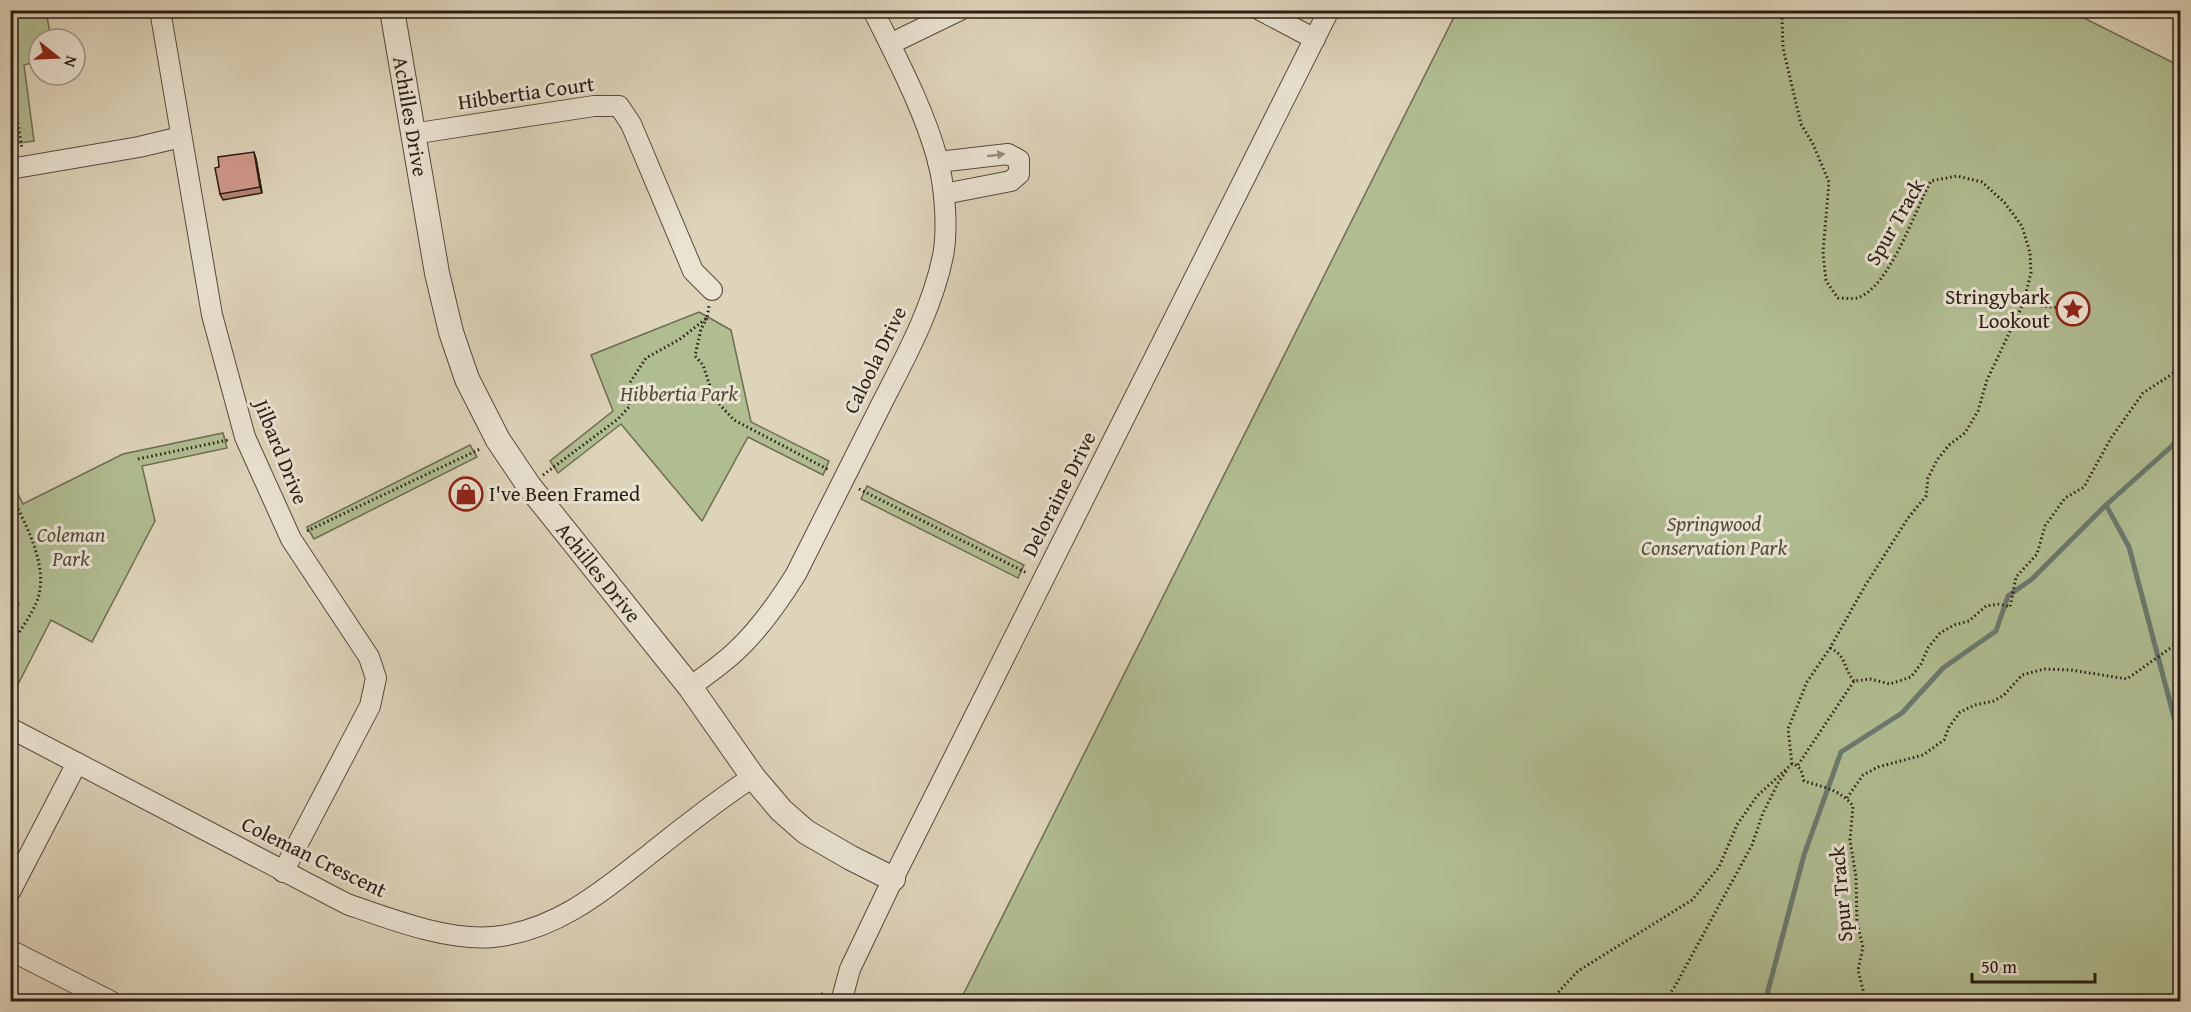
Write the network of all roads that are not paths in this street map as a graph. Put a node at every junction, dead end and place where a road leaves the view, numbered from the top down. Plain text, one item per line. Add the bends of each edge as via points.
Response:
1 (160, 10) edge
2 (392, 10) edge
3 (873, 10) edge
4 (960, 10) edge
5 (1260, 10) edge
6 (1329, 10) edge
7 (1315, 39) junction
8 (890, 44) junction
9 (412, 134) junction
10 (182, 137) junction
11 (938, 162) junction
12 (18, 168) edge
13 (944, 194) junction
14 (712, 290) road end
15 (690, 687) junction
16 (10, 728) edge
17 (76, 763) junction
18 (753, 777) junction
19 (284, 872) junction
20 (893, 879) junction
21 (10, 892) edge
22 (10, 950) edge
23 (841, 999) edge
24 (112, 1002) edge

1 - 10 street, Jilbard Drive
2 - 9 street, Achilles Drive
3 - 8 street, Caloola Drive
4 - 8 street
5 - 7 street
6 - 7 street, Deloraine Drive
7 - 20 street, Deloraine Drive
8 - 11 street, Caloola Drive
9 - 14 street, Hibbertia Court via 594,105 619,106 631,124 693,272
9 - 15 street, Achilles Drive via 437,273 467,379 498,440 529,486
10 - 12 street
10 - 19 street, Jilbard Drive via 212,315 244,437 291,539 369,657 376,678 370,706
11 - 13 street, Caloola Drive
11 -> 13 street via 1008,154 1018,160 1019,174 1011,181
13 - 15 street, Caloola Drive via 943,254 934,290 917,333 796,574 754,633
15 - 18 street, Achilles Drive
16 - 17 street, Coleman Crescent
17 - 19 street, Coleman Crescent
17 - 21 street
18 - 19 street, Coleman Crescent via 594,898 558,920 526,931 492,937 447,934 347,904
18 - 20 street, Achilles Drive via 806,832
20 - 23 street, Deloraine Drive via 850,969
22 - 24 street

